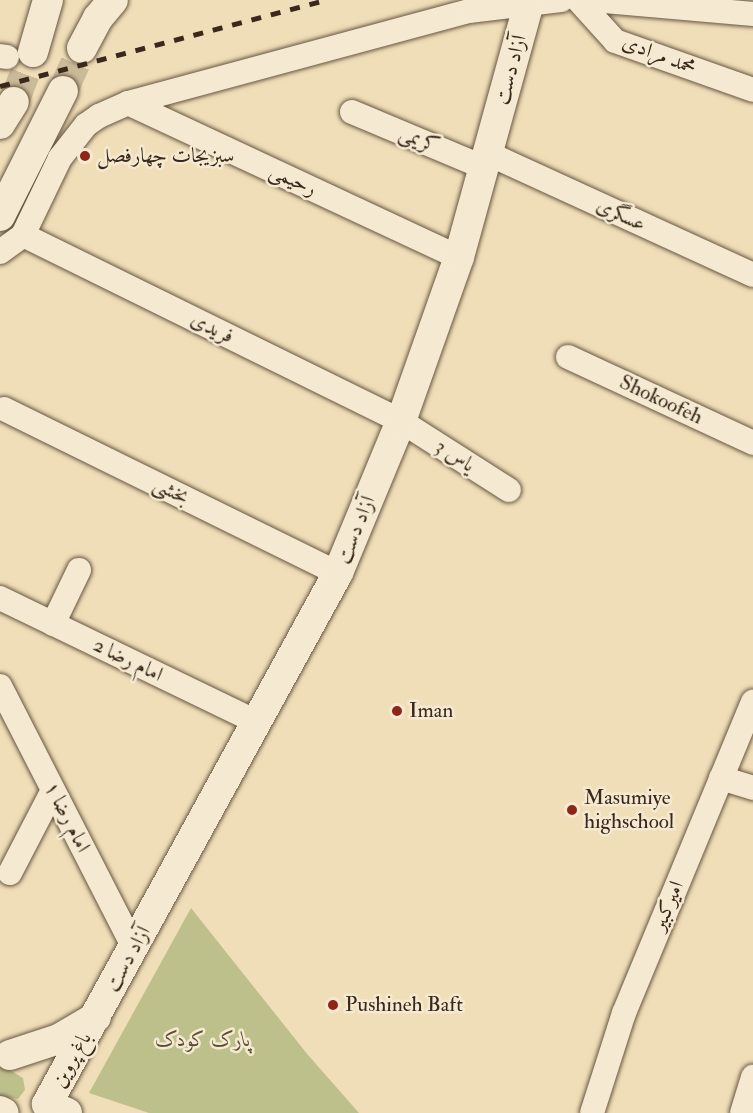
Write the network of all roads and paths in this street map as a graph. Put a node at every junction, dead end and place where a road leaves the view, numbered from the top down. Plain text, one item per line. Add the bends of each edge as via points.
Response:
1 (48, 0) edge
2 (113, 0) edge
3 (561, 0) edge
4 (578, 0) edge
5 (593, 0) edge
6 (528, 6) junction
7 (753, 14) edge
8 (82, 48) tunnel mouth
9 (13, 55) tunnel mouth
10 (753, 90) edge
11 (63, 91) tunnel mouth
12 (128, 104) junction
13 (352, 112) dead end
14 (487, 161) junction
15 (0, 216) edge
16 (23, 235) junction
17 (0, 252) edge
18 (459, 257) junction
19 (753, 275) edge
20 (568, 357) dead end
21 (4, 410) dead end
22 (401, 421) junction
23 (753, 443) edge
24 (509, 490) dead end
25 (78, 570) dead end
26 (338, 573) junction
27 (0, 598) edge
28 (53, 624) junction
29 (0, 686) edge
30 (753, 702) edge
31 (257, 722) junction
32 (721, 778) junction
33 (753, 788) edge
34 (53, 790) junction
35 (10, 873) dead end
36 (134, 948) junction
37 (96, 1017) junction
38 (5, 1052) edge
39 (753, 1077) edge
40 (51, 1110) edge
41 (592, 1113) edge
42 (741, 1113) edge

1 - 9 street
2 - 8 street
3 - 6 street
4 - 10 street, محمد مرادی via 615,41
5 - 7 street
6 - 12 street via 470,11
6 - 14 street, آزاد دست
11 - 15 street
12 - 16 street via 99,116 74,138
12 - 18 street, رحیمی
13 - 14 street, کریمی
14 - 18 street, آزاد دست
14 - 19 street, عسگری
16 - 17 street
16 - 22 street, فریدی
18 - 22 street, آزاد دست
20 - 23 street, Shokoofeh
21 - 26 street, بخشی
22 - 24 street, یاس 3
22 - 26 street, آزاد دست
25 - 28 street
26 - 31 street, آزاد دست
27 - 28 street, امام رضا 2
28 - 31 street, امام رضا 2
29 - 34 street, امام رضا ۱
30 - 32 street, امیرکبیر
31 - 36 street, آزاد دست
32 - 33 street
32 - 41 street, امیرکبیر via 624,1013
34 - 35 street
34 - 36 street, امام رضا ۱
36 - 37 street, آزاد دست
37 - 38 street via 59,1039
37 - 40 street, باغ پروین
38 - 40 street via 44,1075 50,1087
39 - 42 street

